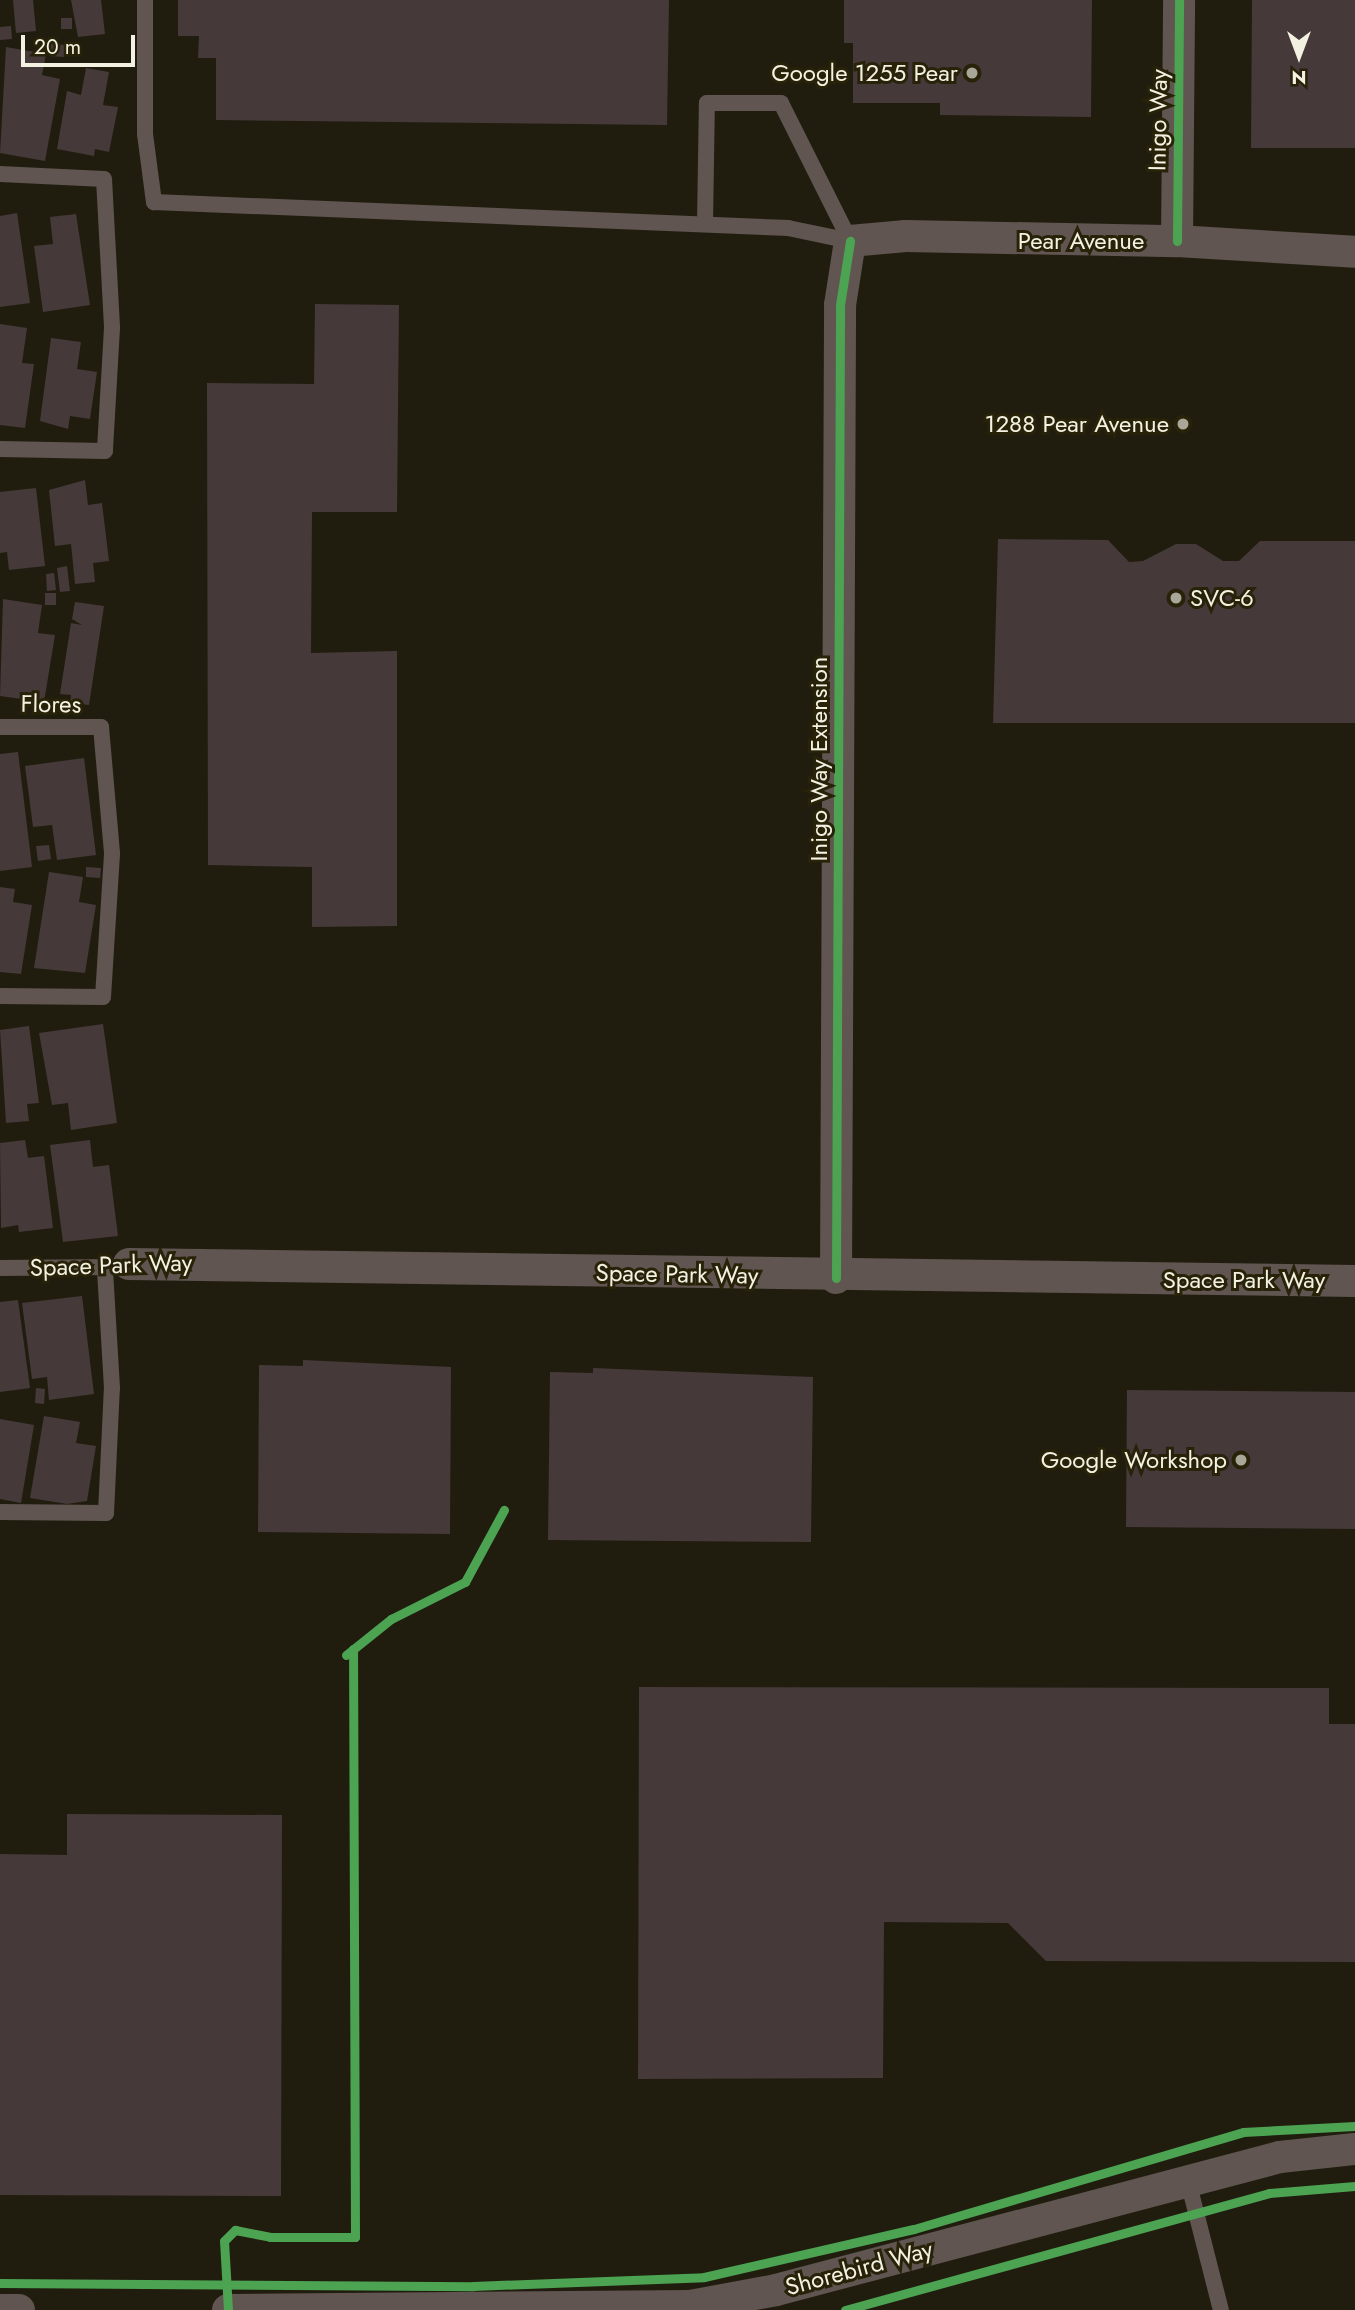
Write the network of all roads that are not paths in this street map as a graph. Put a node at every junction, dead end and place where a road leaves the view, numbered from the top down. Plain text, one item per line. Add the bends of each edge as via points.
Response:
1 (145, 0) edge
2 (1179, 0) edge
3 (0, 174) edge
4 (705, 224) junction
5 (850, 241) junction
6 (1177, 241) junction
7 (1355, 252) edge
8 (0, 449) edge
9 (0, 727) edge
10 (0, 996) edge
11 (117, 1266) junction
12 (0, 1268) edge
13 (836, 1278) junction
14 (1355, 1281) edge
15 (0, 1512) edge
16 (1355, 2149) edge
17 (1188, 2181) junction
18 (0, 2310) edge
19 (19, 2310) edge
20 (228, 2310) edge
21 (1221, 2310) edge

1 - 4 lane via 145,134 154,202
2 - 6 street, Inigo Way
3 - 8 lane via 104,179 112,328 105,452
4 - 5 lane via 788,228
4 - 5 lane via 707,103 782,103
5 - 6 street, Pear Avenue via 906,236
5 - 13 street, Inigo Way Extension via 839,305
6 - 7 street, Pear Avenue
9 - 10 lane, Flores via 101,727 112,854 103,997
11 - 12 lane, Space Park Way
11 - 13 street, Space Park Way
11 - 15 lane via 106,1513
13 - 14 street, Space Park Way
16 - 17 street, Shorebird Way via 1280,2157
17 - 20 street, Shorebird Way via 776,2290 690,2306
17 - 21 lane
18 - 19 street

